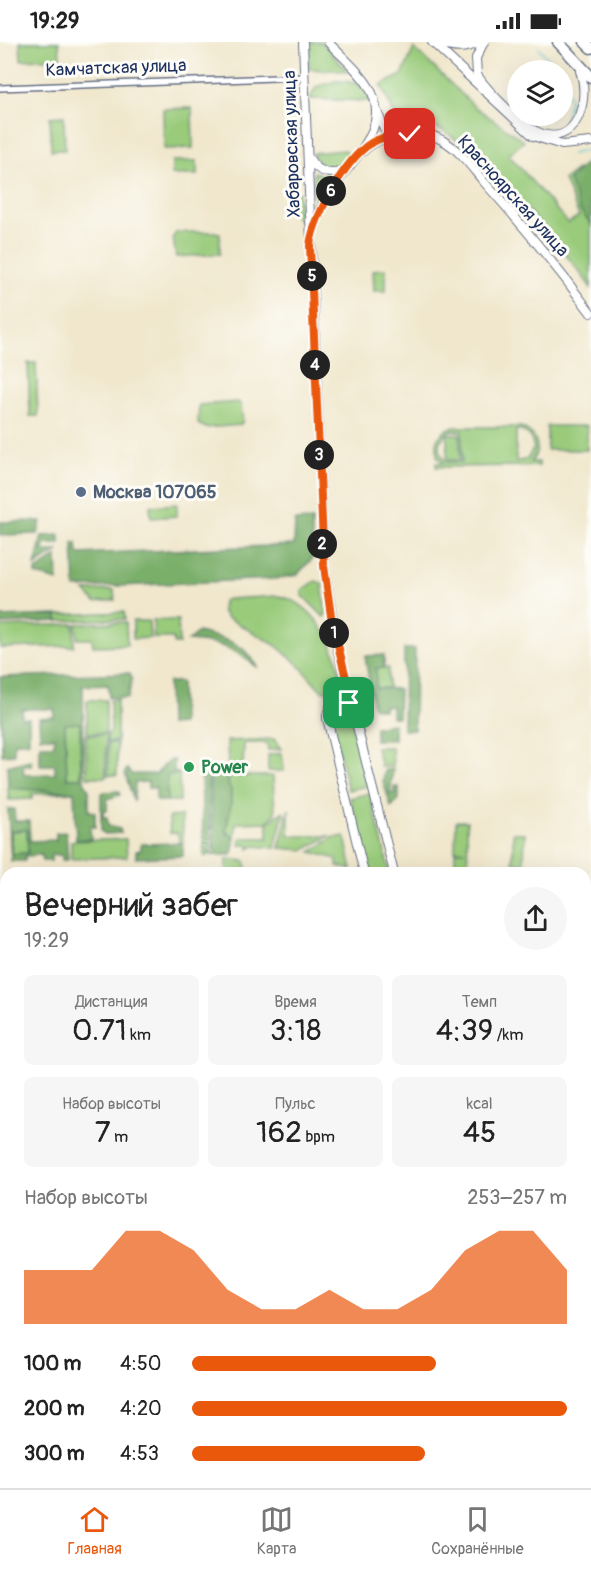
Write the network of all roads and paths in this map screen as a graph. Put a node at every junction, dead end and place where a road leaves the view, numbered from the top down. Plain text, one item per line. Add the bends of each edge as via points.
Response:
1 (328, 42) edge
2 (432, 42) edge
3 (437, 42) edge
4 (479, 42) edge
5 (484, 42) edge
6 (557, 42) edge
7 (585, 42) edge
8 (303, 44) edge
9 (591, 48) edge
10 (304, 77) junction
11 (591, 77) edge
12 (0, 88) edge
13 (375, 104) junction
14 (397, 135) junction
15 (591, 142) edge
16 (308, 152) junction
17 (362, 152) junction
18 (350, 166) junction
19 (310, 245) junction
20 (591, 313) edge
21 (346, 680) junction
22 (334, 702) junction
23 (354, 711) junction
24 (363, 867) edge
25 (393, 867) edge

1 - 13 main road via 366,83
2 - 15 main road via 533,136 562,145
3 - 4 main road via 455,48
5 - 6 main road via 475,64 477,75 525,124 549,135 577,126 588,111 590,100 584,76
6 - 11 highway
7 - 9 highway
8 - 10 main road, Хабаровская улица
10 - 12 street, Камчатская улица
10 - 16 main road, Хабаровская улица
13 - 14 main road via 385,131
13 - 17 main road, Хабаровская улица via 374,124
14 - 17 main road, Красноярская улица via 375,141
14 - 20 main road, Красноярская улица via 428,135 447,143 526,229
16 - 18 main road via 312,164 323,172 341,172
16 - 19 main road, Хабаровская улица
17 - 18 main road, Хабаровская улица
18 - 19 main road, Хабаровская улица via 321,209
19 - 21 main road, Хабаровская улица via 324,566
21 - 22 main road via 345,689
21 - 23 main road, Хабаровская улица
22 - 23 main road via 349,703
22 - 24 main road via 328,709 328,725
23 - 25 main road, Хабаровская улица

